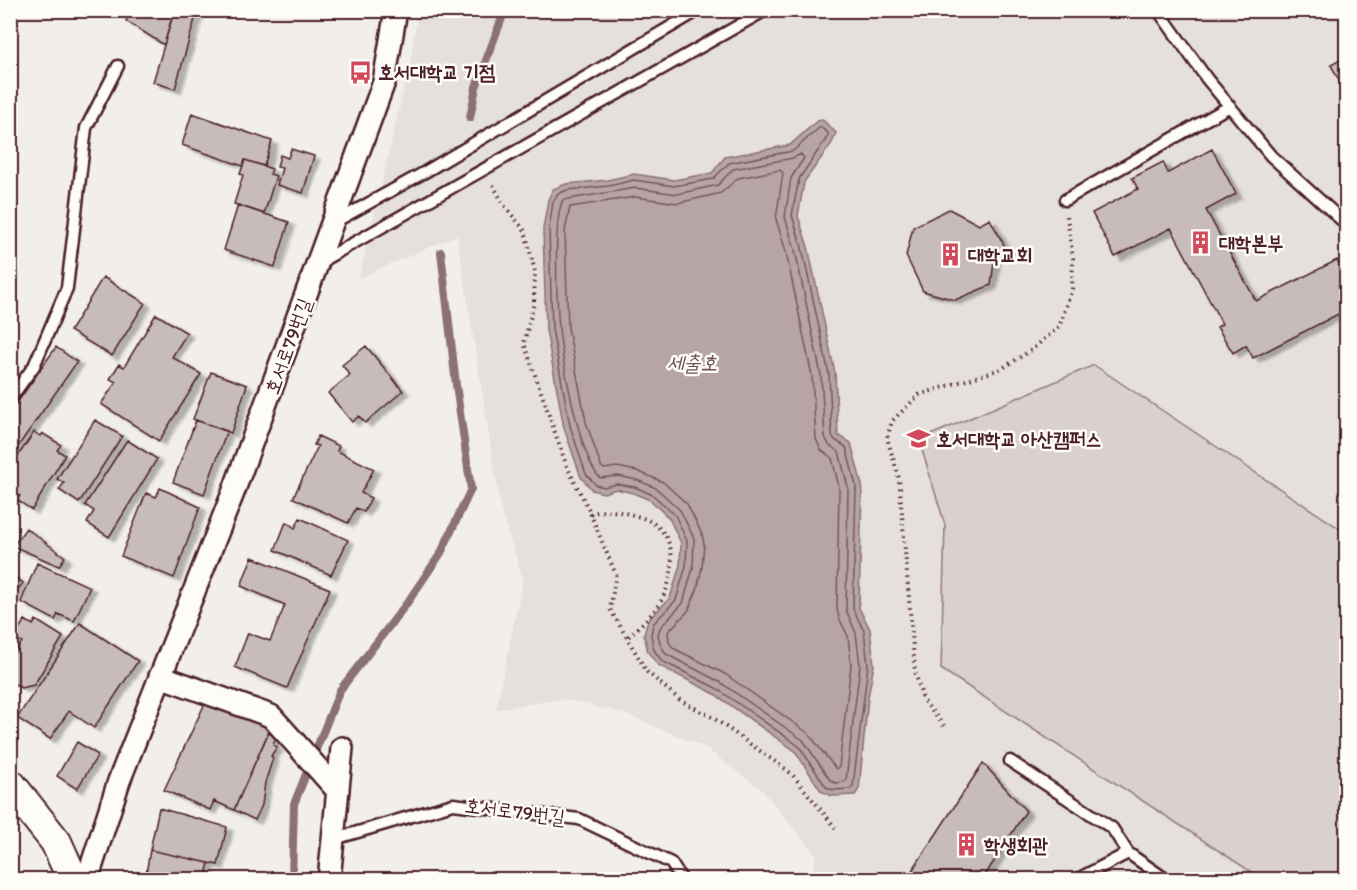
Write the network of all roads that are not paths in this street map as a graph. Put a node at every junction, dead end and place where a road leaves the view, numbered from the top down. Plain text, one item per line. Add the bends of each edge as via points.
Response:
1 (396, 10) edge
2 (699, 10) edge
3 (766, 10) edge
4 (1158, 10) edge
5 (118, 66) dead end
6 (1230, 106) junction
7 (1065, 200) road end
8 (332, 224) junction
9 (1347, 224) edge
10 (319, 262) junction
11 (10, 399) edge
12 (160, 676) junction
13 (342, 748) dead end
14 (1010, 760) dead end
15 (10, 784) edge
16 (334, 786) junction
17 (334, 839) junction
18 (1128, 853) junction
19 (73, 879) edge
20 (87, 879) edge
21 (330, 879) edge
22 (682, 879) edge
23 (1076, 879) edge
24 (1167, 879) edge

1 - 8 street, 호서로79번길 via 384,82
2 - 8 lane
3 - 10 lane
4 - 6 lane
5 - 11 lane via 86,128 67,288 34,366
6 - 7 lane
6 - 9 lane via 1271,156
8 - 10 street, 호서로79번길
10 - 12 street, 호서로79번길
12 - 16 street via 271,716
12 - 20 street, 호서로79번길 via 119,781
13 - 16 street
14 - 18 lane via 1112,828
15 - 19 street via 56,842
16 - 17 street
17 - 21 street
17 - 22 lane, 호서로79번길 via 453,804 579,819 671,863
18 - 23 lane
18 - 24 lane

